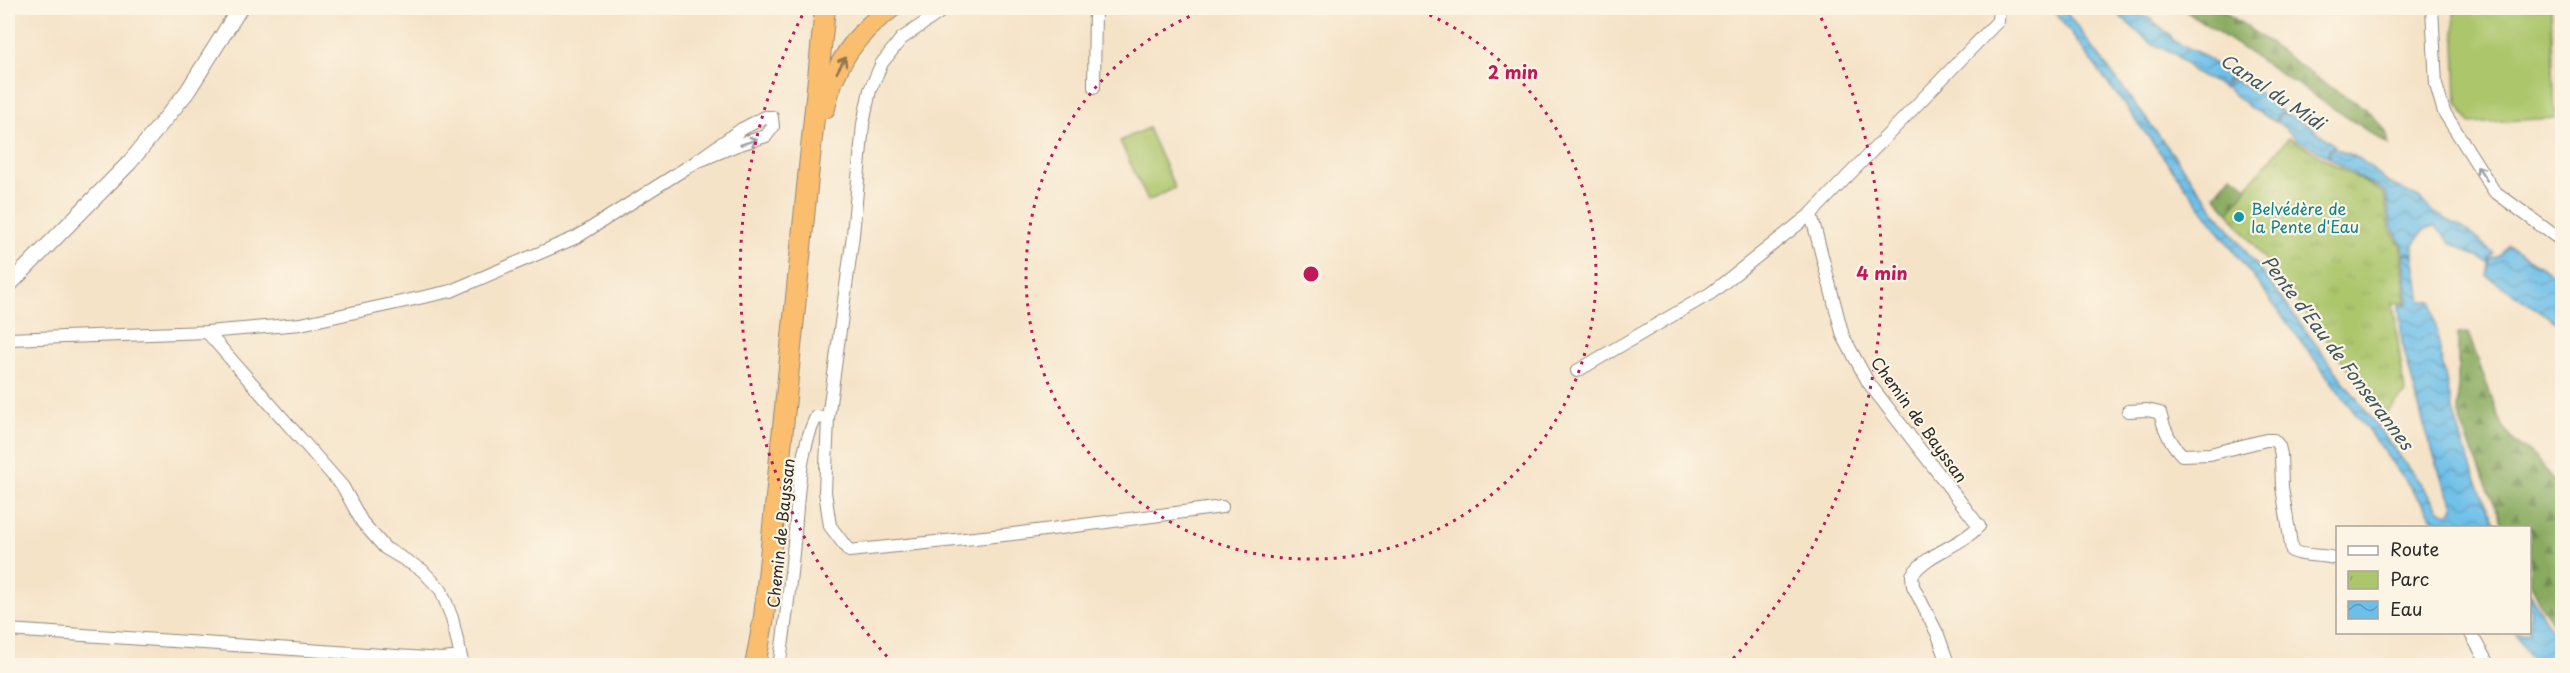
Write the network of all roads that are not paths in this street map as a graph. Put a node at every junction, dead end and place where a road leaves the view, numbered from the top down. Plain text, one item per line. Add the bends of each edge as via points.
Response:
1 (234, 8) edge
2 (240, 8) edge
3 (815, 8) edge
4 (825, 8) edge
5 (891, 8) edge
6 (946, 8) edge
7 (1095, 8) edge
8 (1999, 8) edge
9 (2432, 8) edge
10 (228, 27) junction
11 (1094, 87) dead end
12 (694, 164) junction
13 (1811, 214) junction
14 (2562, 241) edge
15 (801, 265) junction
16 (8, 286) edge
17 (207, 332) junction
18 (8, 339) edge
19 (1576, 371) dead end
20 (2128, 411) dead end
21 (828, 418) junction
22 (1222, 507) dead end
23 (2336, 559) edge
24 (8, 630) edge
25 (2471, 634) edge
26 (462, 661) edge
27 (750, 666) edge
28 (755, 666) edge
29 (779, 666) edge
30 (1949, 666) edge
31 (2489, 666) edge

1 - 10 street
2 - 10 street
3 - 27 highway
4 - 15 highway
15 -> 5 highway via 829,88 862,31
6 - 21 street via 901,39 882,63 870,90
7 - 11 street
8 - 13 street via 1998,21
14 -> 9 street via 2494,191 2444,112 2436,85
10 - 16 street via 187,92 130,162
12 -> 12 street via 766,136 773,127 772,117 742,129
12 - 17 street via 577,237 451,291 301,324
13 - 19 street via 1711,293
13 - 30 street, Chemin de Bayssan via 1843,336 1868,382 1979,526 1968,538 1919,565 1912,575 1913,586
15 - 28 highway via 764,617
17 - 18 street
17 - 26 street via 329,470 362,522 385,548 422,570 441,590
20 - 23 street via 2160,413 2163,428 2182,455 2274,440 2281,455 2292,551
21 - 22 street via 825,492 830,526 849,551
21 - 29 street, Chemin de Bayssan via 816,417 808,434
24 - 26 street
25 - 31 street

